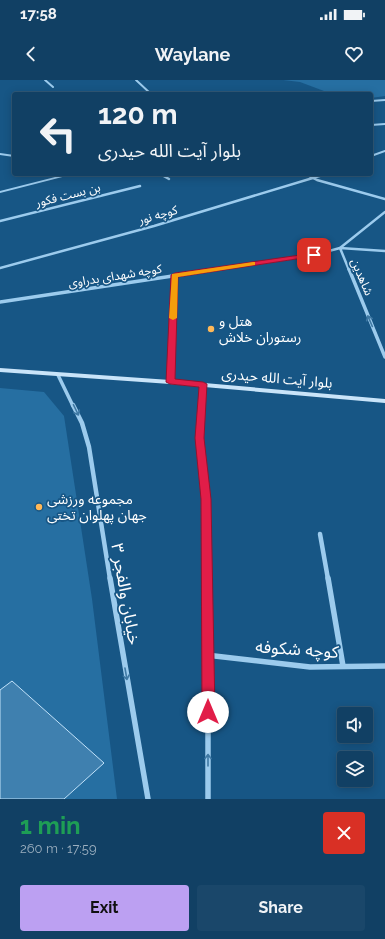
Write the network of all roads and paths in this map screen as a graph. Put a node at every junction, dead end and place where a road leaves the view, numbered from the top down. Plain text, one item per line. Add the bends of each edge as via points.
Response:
1 (45, 80) edge
2 (136, 80) edge
3 (53, 87) dead end
4 (149, 92) edge
5 (385, 100) edge
6 (373, 101) edge
7 (385, 124) edge
8 (373, 125) edge
9 (385, 151) edge
10 (0, 154) edge
11 (373, 155) edge
12 (12, 156) edge
13 (64, 176) edge
14 (163, 176) edge
15 (310, 176) edge
16 (320, 176) edge
17 (314, 178) junction
18 (169, 180) dead end
19 (140, 186) dead end
20 (0, 192) edge
21 (385, 199) edge
22 (385, 212) edge
23 (378, 217) junction
24 (385, 217) edge
25 (0, 221) edge
26 (340, 248) junction
27 (385, 251) edge
28 (0, 268) edge
29 (175, 275) junction
30 (0, 302) edge
31 (385, 357) edge
32 (0, 370) edge
33 (58, 375) junction
34 (170, 382) junction
35 (203, 384) junction
36 (385, 401) edge
37 (320, 534) dead end
38 (206, 655) junction
39 (343, 666) junction
40 (385, 666) edge
41 (148, 799) edge
42 (208, 799) edge

1 - 3 street
2 - 4 street
5 - 6 street
7 - 8 street
9 - 11 street
10 - 12 street
13 - 20 street
14 - 18 street
15 - 17 street
16 - 17 street, کوچه نور
17 - 21 street
17 - 28 street, کوچه نور via 154,226
19 - 25 street, بن بست فکور
22 - 23 street, کوچه شهدای بدراوی
23 - 24 street
23 - 26 street, کوچه شهدای بدراوی
26 - 27 street
26 - 29 street, کوچه شهدای بدراوی via 314,255
31 -> 26 street, شاهدین
29 - 30 street, کوچه شهدای بدراوی
29 - 34 street
32 - 33 main road, بلوار آیت الله حیدری
33 - 34 main road, بلوار آیت الله حیدری
33 -> 41 street, خیابان والفجر ۳ via 77,411 89,447
34 - 35 main road, بلوار آیت الله حیدری
35 - 36 main road, بلوار آیت الله حیدری
35 - 38 street via 200,438 206,499 208,568
37 - 39 street
38 - 39 street, کوچه شکوفه via 310,667
42 -> 38 street
39 - 40 street, کوچه شکوفه

